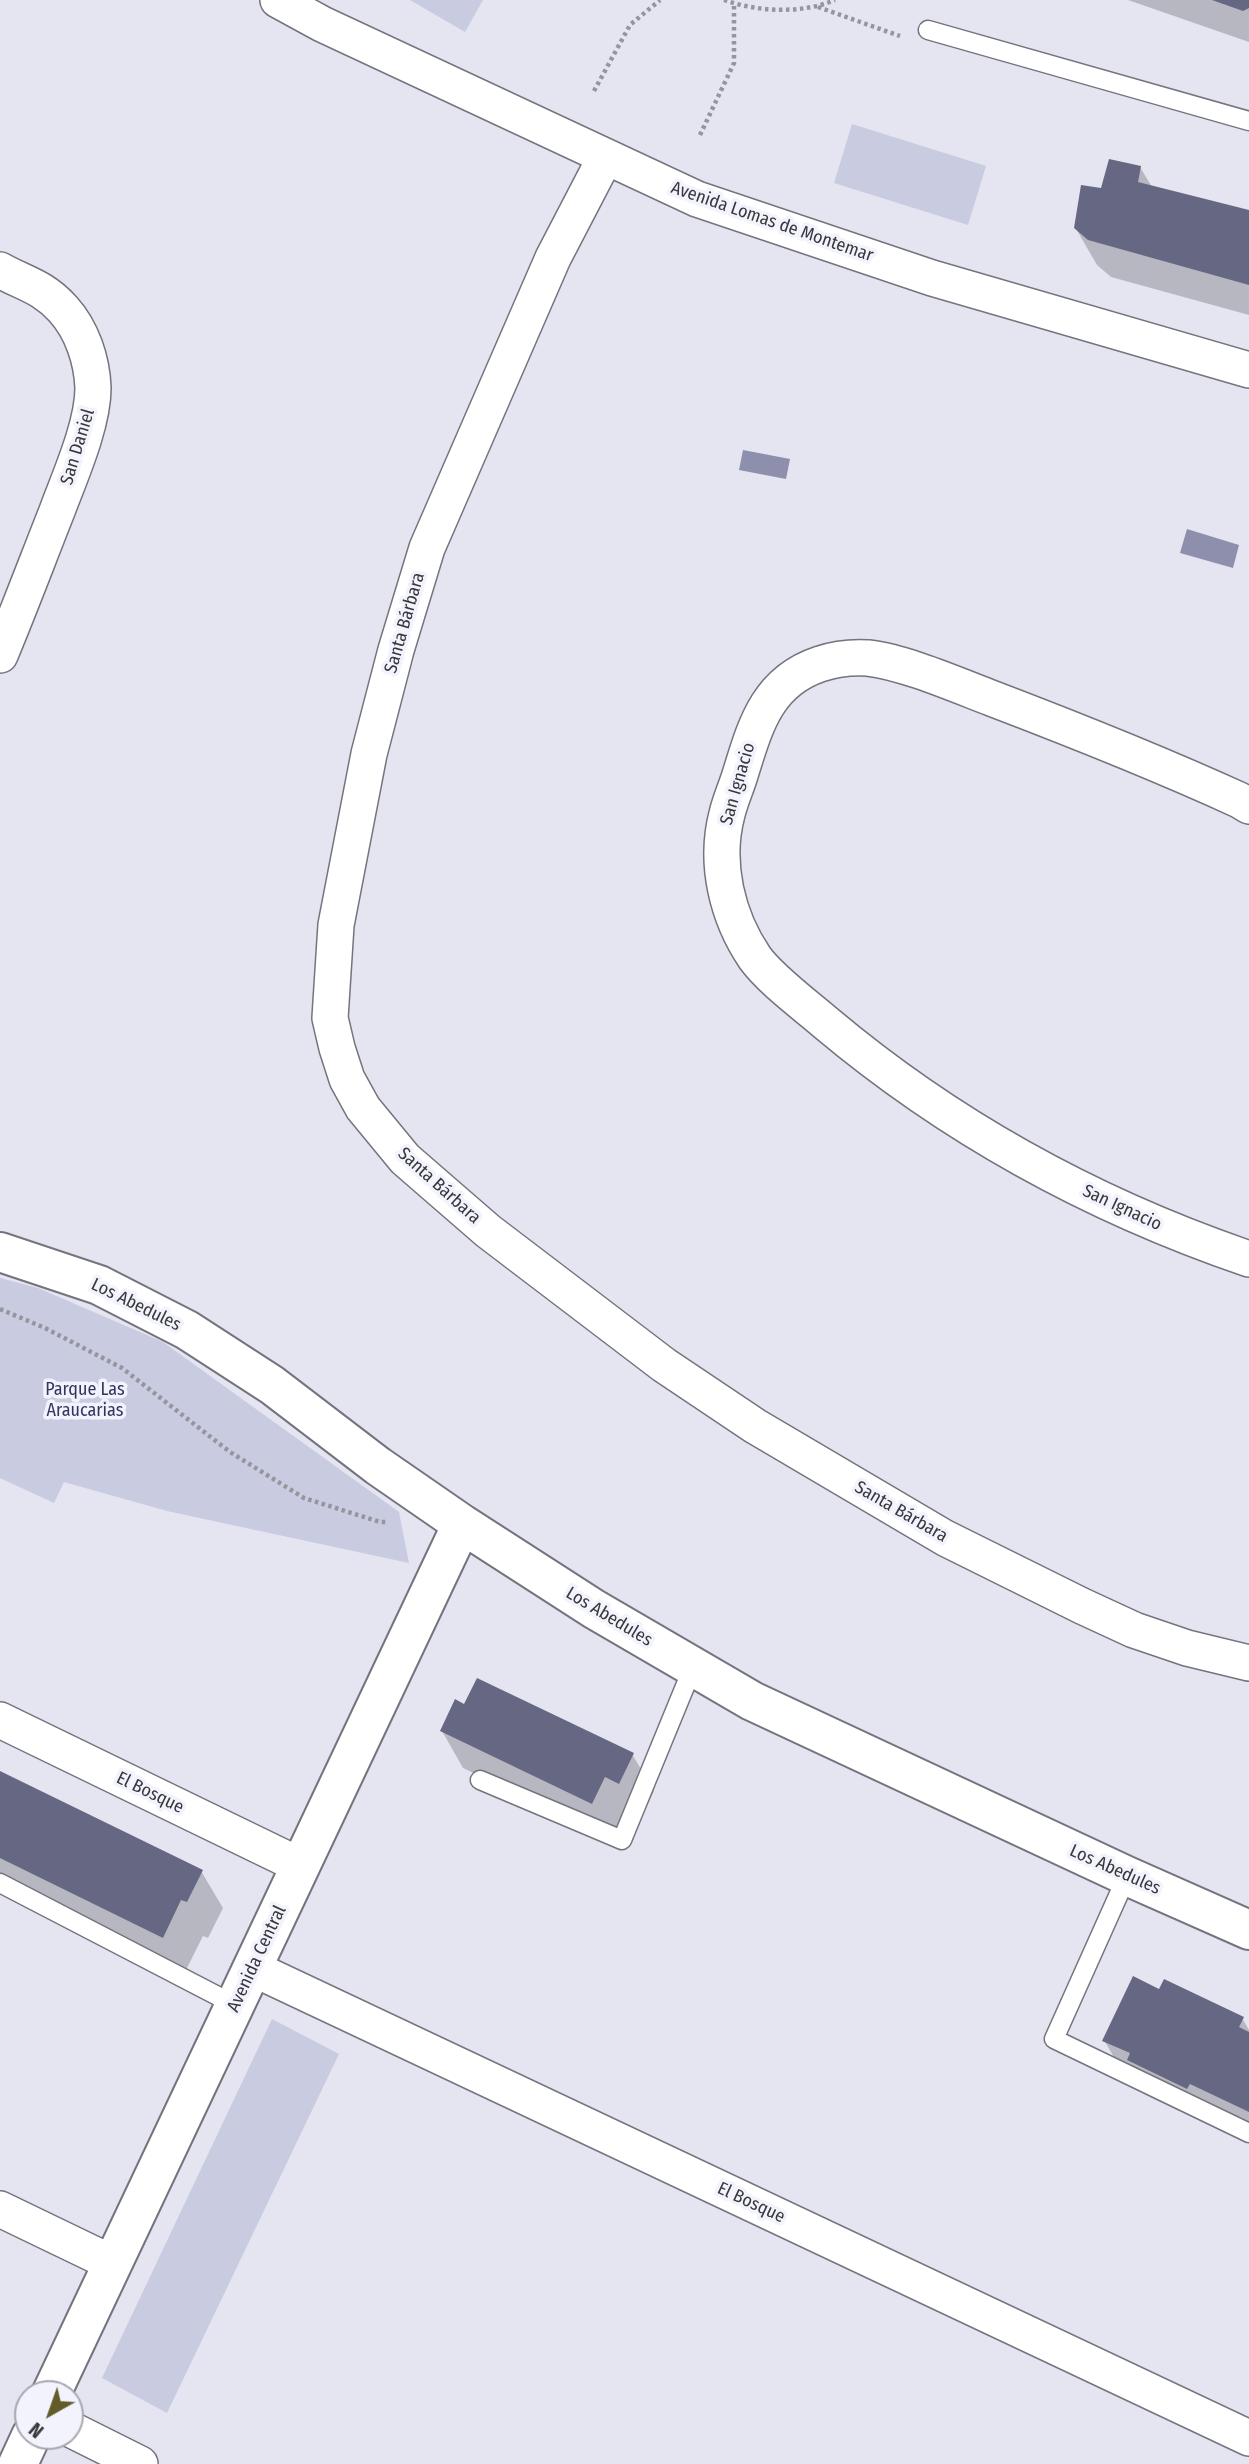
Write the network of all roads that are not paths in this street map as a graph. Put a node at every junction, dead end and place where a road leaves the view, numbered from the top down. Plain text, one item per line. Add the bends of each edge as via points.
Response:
1 (278, 0) edge
2 (928, 30) road end
3 (1249, 121) edge
4 (605, 158) junction
5 (0, 270) edge
6 (1249, 370) edge
7 (0, 655) edge
8 (1246, 793) edge
9 (0, 1252) edge
10 (1249, 1259) edge
11 (462, 1524) junction
12 (1249, 1663) edge
13 (693, 1667) junction
14 (0, 1720) edge
15 (480, 1780) dead end
16 (301, 1866) junction
17 (1127, 1876) junction
18 (0, 1882) edge
19 (1249, 1930) edge
20 (252, 1968) junction
21 (235, 2005) junction
22 (1249, 2133) edge
23 (0, 2209) edge
24 (112, 2263) junction
25 (58, 2380) edge
26 (84, 2436) edge
27 (1249, 2438) edge
28 (140, 2464) edge

1 - 4 street, Avenida Lomas de Montemar
2 - 3 lane
4 - 6 street, Avenida Lomas de Montemar via 697,199 932,278
4 - 12 street, Santa Bárbara via 552,258 427,548 396,650 369,754 336,925 330,1018 348,1079 363,1108 405,1159 478,1222 664,1365 755,1426 946,1538 1082,1606 1134,1630
5 - 7 street, San Daniel via 27,281 63,310 85,347 93,389 75,466
8 - 10 street, San Ignacio via 891,663 843,659 797,676 777,691 762,711 726,815 722,845 729,906 758,962 853,1046 1011,1153 1127,1212
9 - 11 street, Los Abedules via 99,1285 187,1330 272,1385
11 - 13 street, Los Abedules
11 - 16 street, Avenida Central
13 - 15 lane via 622,1840
13 - 17 street, Los Abedules via 752,1701
14 - 16 street, El Bosque
16 - 20 street, Avenida Central
17 - 19 street, Los Abedules
17 - 22 lane via 1054,2039
18 - 21 lane
20 - 21 street, Avenida Central
20 - 27 street, El Bosque
21 - 24 street, Avenida Central
23 - 24 street
24 - 25 street, Avenida Central
26 - 28 street

